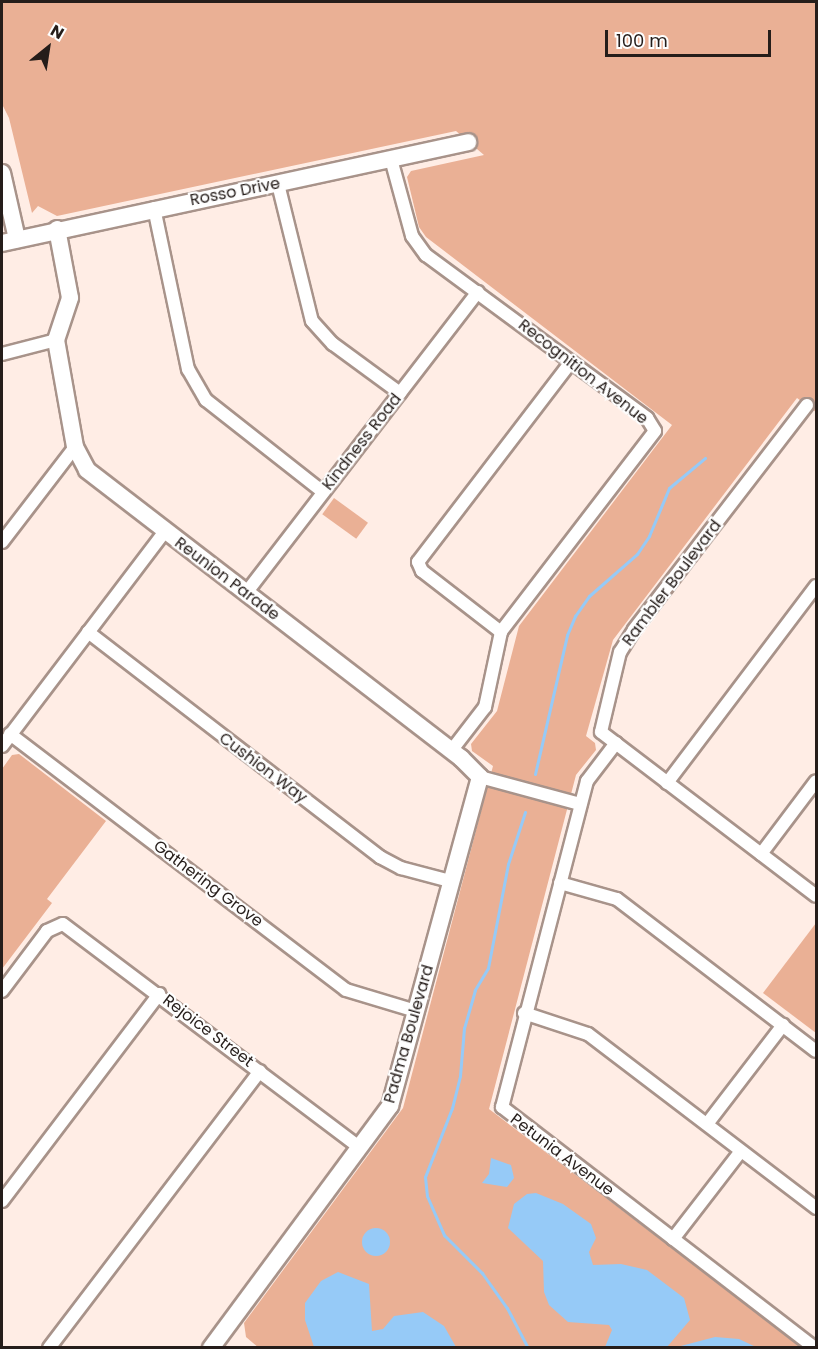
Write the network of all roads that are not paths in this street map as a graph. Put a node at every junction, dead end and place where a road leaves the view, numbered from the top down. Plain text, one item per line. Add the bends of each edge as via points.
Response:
1 (468, 142) dead end
2 (391, 159) junction
3 (2, 173) edge
4 (278, 184) junction
5 (153, 208) junction
6 (57, 229) junction
7 (10, 241) edge
8 (478, 292) junction
9 (56, 340) junction
10 (2, 354) edge
11 (571, 362) junction
12 (400, 393) junction
13 (807, 405) dead end
14 (75, 447) junction
15 (324, 492) junction
16 (165, 531) junction
17 (2, 542) edge
18 (816, 586) edge
19 (246, 593) junction
20 (88, 632) junction
21 (501, 632) junction
22 (10, 734) junction
23 (616, 743) junction
24 (2, 746) edge
25 (451, 751) junction
26 (480, 777) junction
27 (816, 781) edge
28 (667, 783) junction
29 (580, 804) junction
30 (761, 854) junction
31 (450, 881) junction
32 (560, 883) junction
33 (816, 896) edge
34 (2, 991) edge
35 (159, 994) junction
36 (416, 1011) junction
37 (524, 1013) junction
38 (783, 1025) junction
39 (816, 1051) edge
40 (260, 1071) junction
41 (707, 1124) junction
42 (360, 1148) junction
43 (741, 1150) junction
44 (2, 1201) edge
45 (816, 1208) edge
46 (674, 1239) junction
47 (49, 1347) edge
48 (211, 1347) edge
49 (816, 1347) edge

1 - 2 street, Rosso Drive
2 - 4 street, Rosso Drive
2 - 8 street, Recognition Avenue via 412,236 426,255
3 - 7 street
4 - 5 street, Rosso Drive
4 - 12 street via 312,321 333,344
5 - 6 street, Rosso Drive
5 - 15 street via 188,369 206,400
6 - 7 street, Rosso Drive
6 - 9 street, Reunion Parade via 70,298
8 - 11 street, Recognition Avenue
8 - 12 street, Kindness Road
9 - 10 street
9 - 14 street, Reunion Parade
11 - 21 street via 418,562 422,571
11 - 21 street, Recognition Avenue via 647,418 655,431
12 - 15 street, Kindness Road
13 - 23 street, Rambler Boulevard via 620,652 601,732
14 - 16 street, Reunion Parade via 87,470
14 - 17 street
15 - 19 street, Kindness Road
16 - 19 street, Reunion Parade
16 - 20 street
18 - 28 street
19 - 25 street, Reunion Parade
20 - 22 street
20 - 31 street, Cushion Way via 380,857 401,868
21 - 25 street, Recognition Avenue via 485,707
22 - 24 street
22 - 36 street, Gathering Grove via 346,990
23 - 28 street, Rambler Boulevard
23 - 29 street, Petunia Avenue via 587,781
25 - 26 street, Reunion Parade
26 - 29 street, Reunion Parade
26 - 31 street, Padma Boulevard
27 - 30 street
28 - 30 street, Rambler Boulevard
29 - 32 street, Petunia Avenue
30 - 33 street, Rambler Boulevard
31 - 36 street, Padma Boulevard
32 - 37 street, Petunia Avenue
32 - 38 street via 616,899
34 - 35 street, Rejoice Street via 52,926 68,927
35 - 40 street, Rejoice Street
35 - 44 street
36 - 42 street, Padma Boulevard via 390,1106
37 - 41 street via 583,1030
37 - 46 street, Petunia Avenue via 502,1107
38 - 39 street
38 - 41 street
40 - 42 street, Rejoice Street
40 - 47 street
41 - 43 street
42 - 48 street, Padma Boulevard
43 - 45 street
43 - 46 street
46 - 49 street, Petunia Avenue

